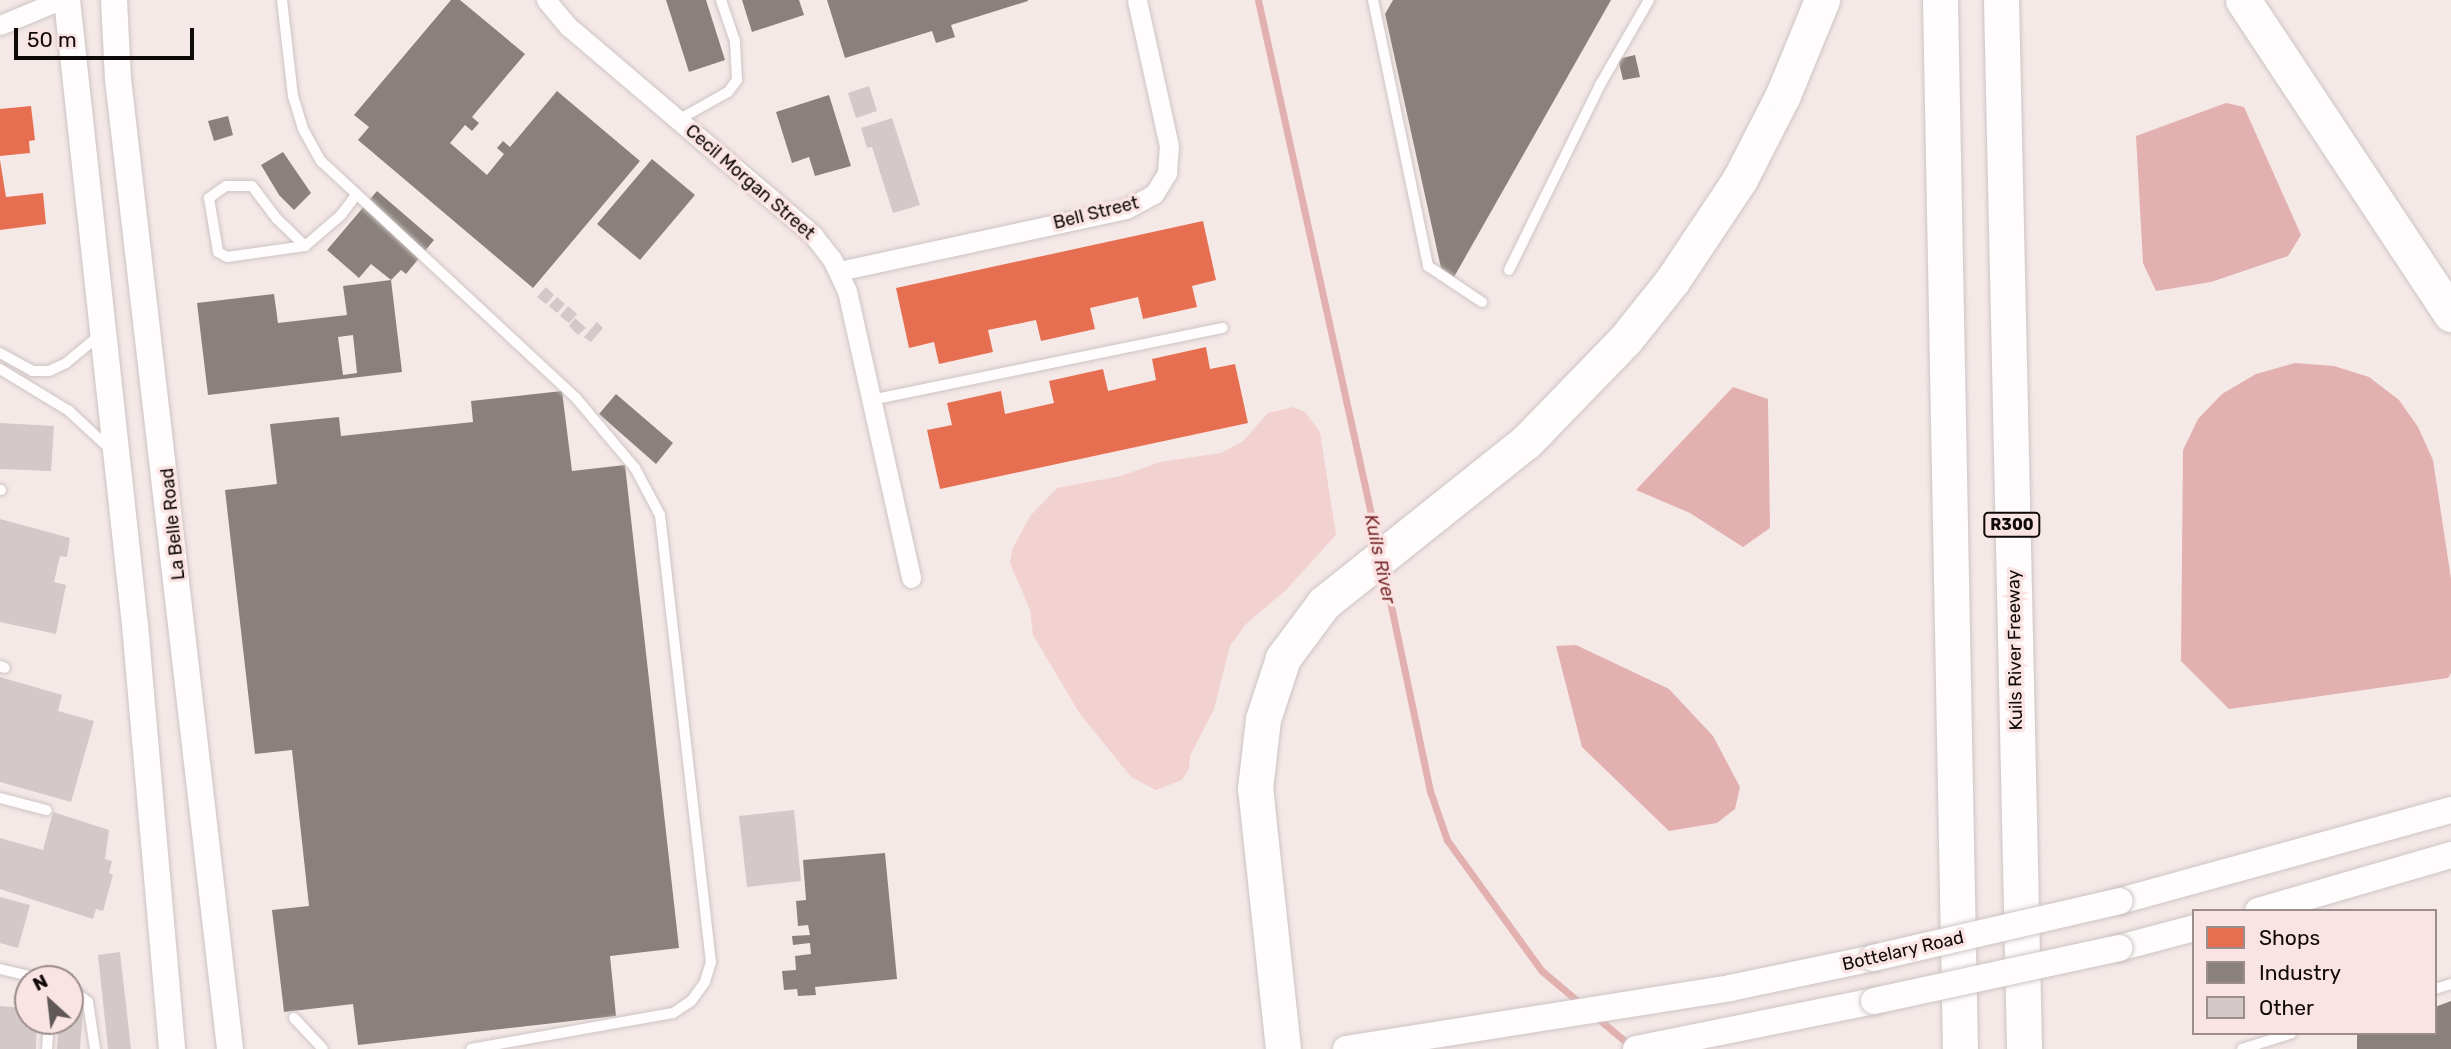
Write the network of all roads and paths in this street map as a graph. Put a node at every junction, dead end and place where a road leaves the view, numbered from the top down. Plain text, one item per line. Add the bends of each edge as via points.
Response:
1 (60, 0) edge
2 (67, 0) edge
3 (114, 0) edge
4 (282, 0) edge
5 (546, 0) edge
6 (722, 0) edge
7 (1137, 0) edge
8 (1373, 0) edge
9 (1649, 0) edge
10 (1822, 0) edge
11 (1940, 0) edge
12 (2001, 0) edge
13 (2243, 0) edge
14 (0, 25) edge
15 (678, 120) junction
16 (357, 194) junction
17 (305, 246) junction
18 (1509, 270) dead end
19 (839, 271) junction
20 (1482, 302) dead end
21 (2451, 314) edge
22 (1223, 328) dead end
23 (103, 332) junction
24 (0, 353) edge
25 (0, 369) edge
26 (871, 400) junction
27 (117, 455) junction
28 (911, 578) dead end
29 (197, 742) junction
30 (0, 798) edge
31 (46, 810) dead end
32 (2451, 810) edge
33 (2451, 855) edge
34 (2265, 909) edge
35 (2192, 929) edge
36 (84, 999) edge
37 (294, 1018) dead end
38 (2286, 1035) edge
39 (95, 1049) edge
40 (172, 1049) edge
41 (230, 1049) edge
42 (249, 1049) edge
43 (323, 1049) edge
44 (471, 1049) edge
45 (1283, 1049) edge
46 (1346, 1049) edge
47 (1636, 1049) edge
48 (1960, 1049) edge
49 (2024, 1049) edge
50 (2242, 1049) edge

1 - 14 street
2 - 23 main road
3 - 29 main road, La Belle Road via 118,79
4 - 16 lane via 288,65 303,129 321,161
5 - 15 street, Cecil Morgan Street via 569,27
6 - 15 lane via 735,41 737,80 728,92
7 - 19 street, Bell Street via 1168,146 1167,173 1154,194 1126,209
8 - 20 lane via 1428,266
9 - 18 lane via 1600,85
10 - 45 highway via 1783,95 1740,179 1672,281 1580,389 1471,488 1348,581 1299,632 1270,692 1257,746 1255,789
11 - 48 highway
12 - 49 highway, Kuils River Freeway / R300
13 - 21 highway
15 - 19 street, Cecil Morgan Street via 813,235
16 - 17 lane via 341,215
16 - 44 lane via 576,398 635,468 660,515 667,552 711,962 705,982 691,1001 673,1013
17 - 17 lane via 221,255 209,198 226,186 252,186 276,219
19 - 26 street, Cecil Morgan Street
22 - 26 lane
23 - 24 lane via 49,371 32,371
23 - 27 main road
25 - 27 lane via 69,411
26 - 28 street, Cecil Morgan Street
27 - 40 main road
29 - 41 main road, La Belle Road
29 - 42 main road via 223,836
30 - 31 lane
32 - 46 main road, Bottelary Road, bridge via 2120,901 1873,958 1730,988
33 - 34 main road
35 - 47 main road, bridge via 1759,1027
36 - 39 lane via 93,1016
37 - 43 lane
38 - 50 lane

